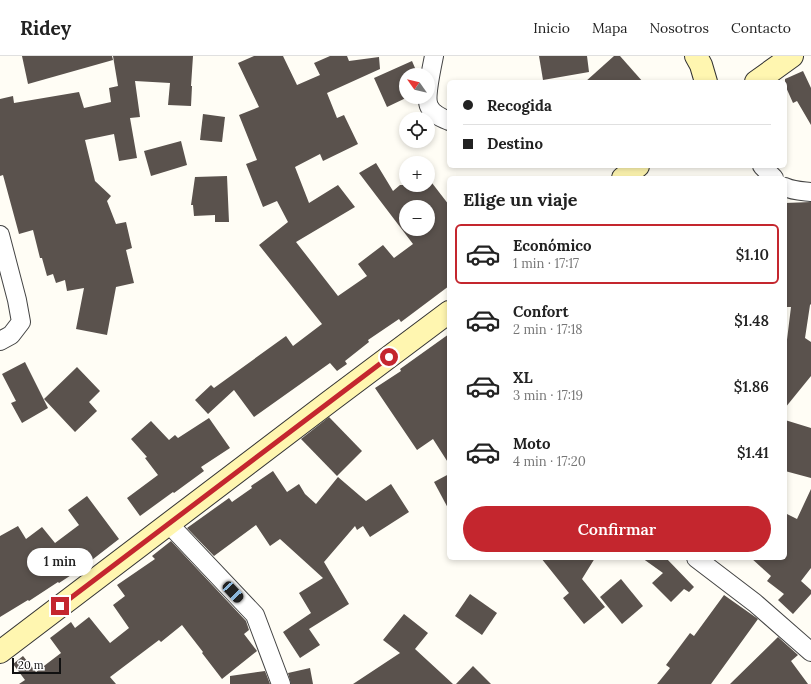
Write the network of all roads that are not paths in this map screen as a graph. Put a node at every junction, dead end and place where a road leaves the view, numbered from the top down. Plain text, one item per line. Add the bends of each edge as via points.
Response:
1 (434, 56) edge
2 (696, 56) edge
3 (792, 56) edge
4 (705, 80) edge
5 (759, 80) edge
6 (447, 120) edge
7 (636, 168) edge
8 (764, 168) edge
9 (626, 176) edge
10 (772, 176) edge
11 (787, 188) edge
12 (811, 192) edge
13 (0, 235) edge
14 (447, 314) edge
15 (0, 341) edge
16 (169, 524) junction
17 (699, 560) edge
18 (0, 652) edge
19 (811, 652) edge
20 (281, 684) edge

1 - 6 street via 428,91 429,106
2 - 4 main road
3 - 5 main road
7 - 9 main road
8 - 10 street
11 - 12 street
13 - 15 street via 17,300 20,322 11,335
14 - 16 main road
16 - 18 main road
16 - 20 street via 255,615
17 - 19 street via 755,603

